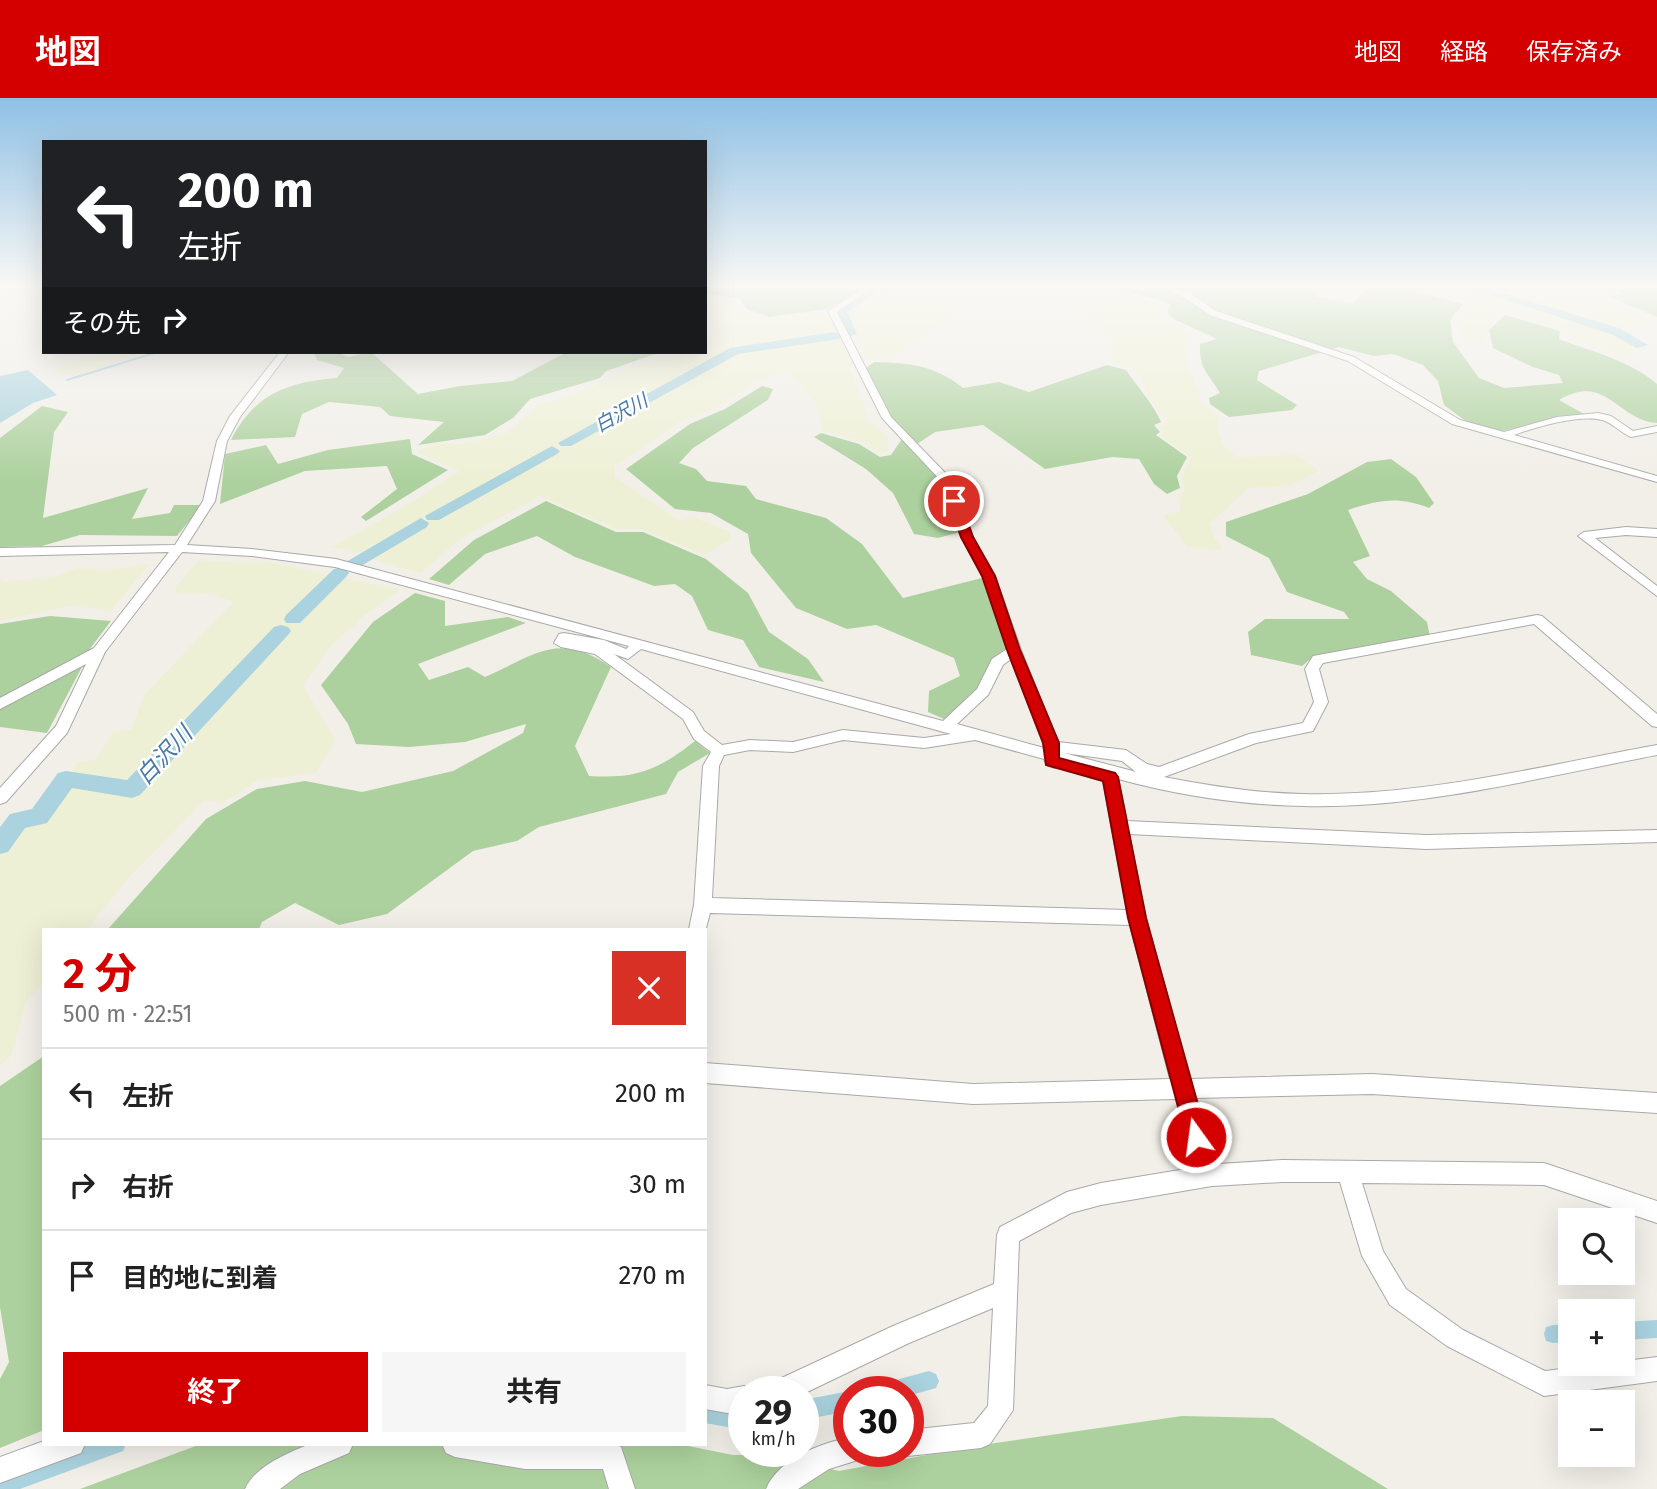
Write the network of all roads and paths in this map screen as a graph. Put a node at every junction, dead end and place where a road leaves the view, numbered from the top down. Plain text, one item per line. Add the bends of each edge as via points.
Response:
1 (853, 351) edge
2 (1327, 351) edge
3 (282, 354) edge
4 (1657, 429) edge
5 (1508, 434) junction
6 (1657, 479) edge
7 (1657, 533) edge
8 (180, 546) junction
9 (0, 552) edge
10 (1657, 592) edge
11 (639, 643) junction
12 (1014, 650) junction
13 (99, 651) junction
14 (0, 704) edge
15 (1657, 722) edge
16 (946, 726) junction
17 (977, 734) junction
18 (1051, 749) junction
19 (1657, 750) edge
20 (719, 751) junction
21 (0, 798) edge
22 (1120, 827) junction
23 (1657, 836) edge
24 (703, 905) junction
25 (1137, 918) junction
26 (698, 928) edge
27 (707, 1073) edge
28 (1184, 1089) junction
29 (1657, 1104) edge
30 (1348, 1173) junction
31 (1212, 1175) junction
32 (1657, 1212) edge
33 (1006, 1291) junction
34 (1657, 1369) edge
35 (814, 1376) edge
36 (707, 1397) edge
37 (728, 1401) edge
38 (924, 1441) edge
39 (66, 1446) edge
40 (335, 1446) edge
41 (467, 1446) edge
42 (833, 1455) edge
43 (0, 1470) edge
44 (258, 1489) edge
45 (622, 1489) edge
46 (779, 1489) edge

1 - 12 street via 887,418 948,482 967,537 989,576
2 - 5 street via 1351,359 1456,422
3 - 8 street via 235,416 222,441 209,501
4 - 5 street via 1631,434 1605,418 1592,417 1522,427
5 - 6 street
7 - 10 street via 1584,536
8 - 9 street
8 - 11 street via 265,552 336,564
8 - 13 street
11 - 16 street
11 - 20 street via 628,654 604,644 564,637 561,643 598,650 622,666 688,716 699,735
12 - 16 street via 997,662 983,692
12 - 18 street
13 - 14 street
13 - 21 street via 62,729
15 - 18 street via 1537,618 1318,659 1312,669 1321,702 1308,727 1254,738 1159,773 1142,768 1126,755
16 - 17 street
17 - 18 street
17 - 20 street via 924,743 843,735 793,747 750,745
18 - 19 street via 1129,776 1218,793 1329,800 1467,784
18 - 22 street via 1052,761 1110,777
20 - 24 street via 711,766
22 - 23 street via 1426,842
22 - 25 street
24 - 25 street
24 - 26 street
25 - 28 street
27 - 28 street via 973,1094
28 - 29 street via 1372,1084
28 - 31 street
30 - 31 street
30 - 32 street via 1544,1174
30 - 34 street via 1373,1256 1398,1297 1455,1338 1544,1384
31 - 33 street via 1067,1203 1008,1235
33 - 35 street
33 - 38 street via 1000,1410 981,1434
36 - 37 street
39 - 43 street
40 - 44 street via 291,1465
41 - 45 street via 525,1456 612,1456
42 - 46 street via 790,1477

